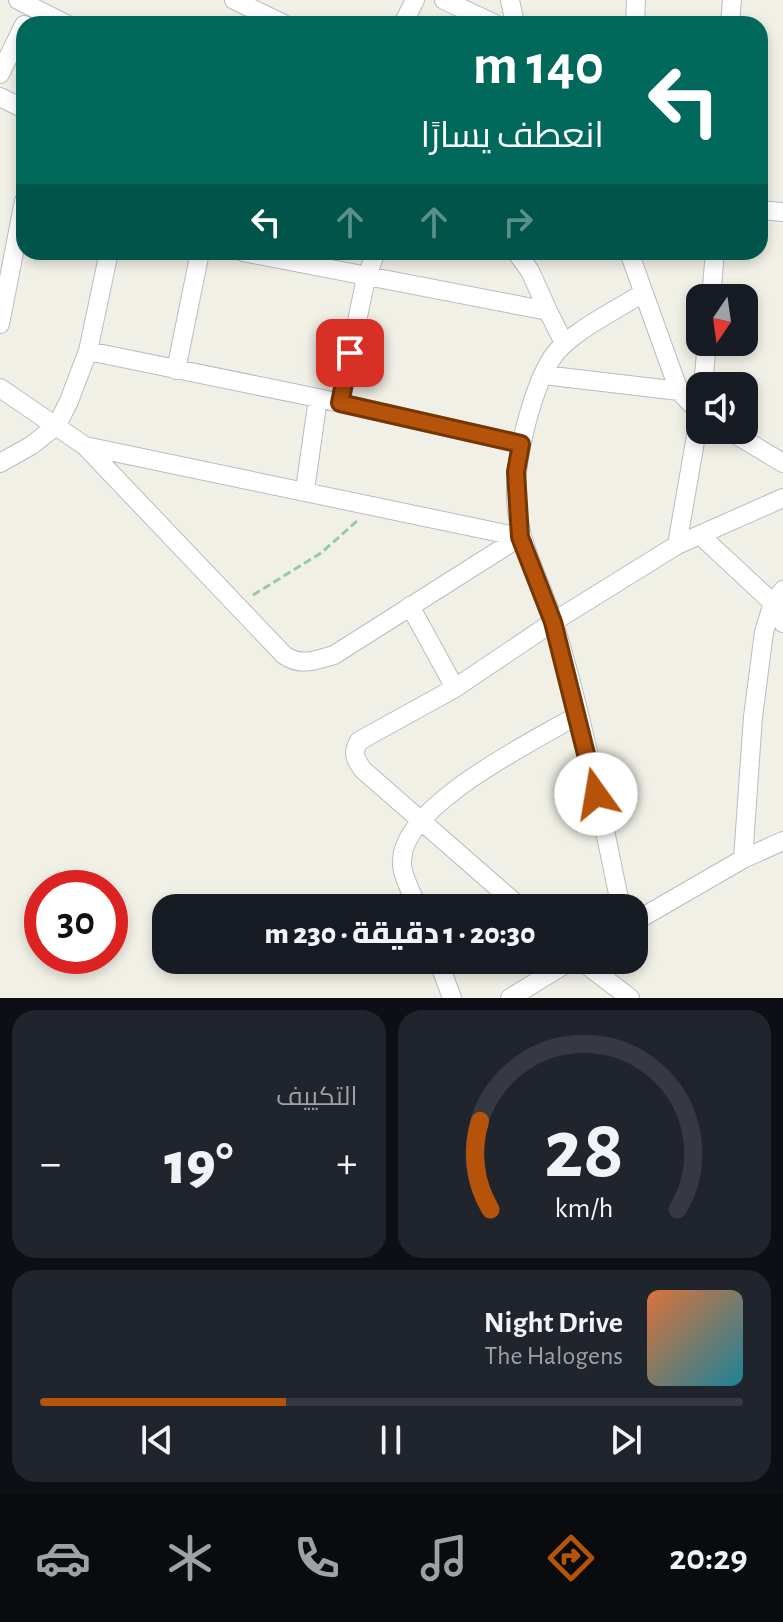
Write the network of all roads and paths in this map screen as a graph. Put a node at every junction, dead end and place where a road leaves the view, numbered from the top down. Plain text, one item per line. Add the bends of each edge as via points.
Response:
1 (234, 0) edge
2 (444, 0) edge
3 (267, 16) edge
4 (478, 16) edge
5 (16, 37) edge
6 (0, 74) edge
7 (16, 233) edge
8 (107, 260) edge
9 (198, 260) edge
10 (281, 260) edge
11 (373, 260) edge
12 (522, 260) edge
13 (632, 260) edge
14 (714, 260) edge
15 (366, 278) junction
16 (4, 280) edge
17 (712, 284) edge
18 (643, 293) junction
19 (548, 311) junction
20 (0, 324) edge
21 (564, 343) junction
22 (88, 351) junction
23 (176, 370) junction
24 (544, 375) junction
25 (0, 388) edge
26 (679, 391) junction
27 (318, 398) junction
28 (686, 398) edge
29 (340, 403) junction
30 (57, 425) junction
31 (521, 444) junction
32 (695, 444) edge
33 (751, 444) edge
34 (85, 446) junction
35 (0, 463) edge
36 (783, 463) edge
37 (305, 490) junction
38 (783, 498) edge
39 (375, 505) junction
40 (701, 536) junction
41 (520, 537) junction
42 (677, 545) junction
43 (778, 596) edge
44 (236, 604) junction
45 (410, 606) junction
46 (553, 622) junction
47 (783, 623) edge
48 (455, 688) junction
49 (578, 715) junction
50 (422, 820) junction
51 (783, 841) edge
52 (743, 859) junction
53 (413, 894) edge
54 (505, 894) edge
55 (618, 894) edge
56 (648, 914) edge
57 (443, 974) edge
58 (549, 974) edge
59 (598, 974) edge
60 (452, 998) edge
61 (510, 998) edge
62 (630, 998) edge

1 - 3 street
2 - 4 street
5 - 6 street
7 - 16 street
8 - 22 street
9 - 23 street
10 - 15 street
11 - 15 street
12 - 19 street
13 - 18 street
14 - 17 street
15 - 19 street
15 - 29 street
16 - 20 street
18 - 21 street
18 - 26 street
19 - 21 street
21 - 24 street
22 - 23 street
22 - 30 street
23 - 27 street
24 - 26 street
24 - 31 street
25 - 30 street
26 - 28 street
27 - 29 street
27 - 37 street
29 - 31 street
30 - 34 street
30 - 35 street
31 - 41 street via 516,472
32 - 42 street
33 - 36 street
34 - 37 street
34 - 44 street
37 - 39 street
38 - 40 street
39 - 41 street
39 - 44 path via 321,553
40 - 42 street
40 - 43 street
41 - 45 street
41 - 46 street
42 - 46 street
43 - 47 street
43 - 52 street via 764,632
44 - 45 street via 295,663 334,655
45 - 48 street
46 - 48 street
46 - 49 street
48 - 50 street via 359,741 355,749 363,770
49 - 50 street via 453,790
49 - 55 street
50 - 53 street via 405,845 401,863
50 - 54 street
51 - 52 street
52 - 56 street
57 - 60 street
58 - 61 street
59 - 62 street

